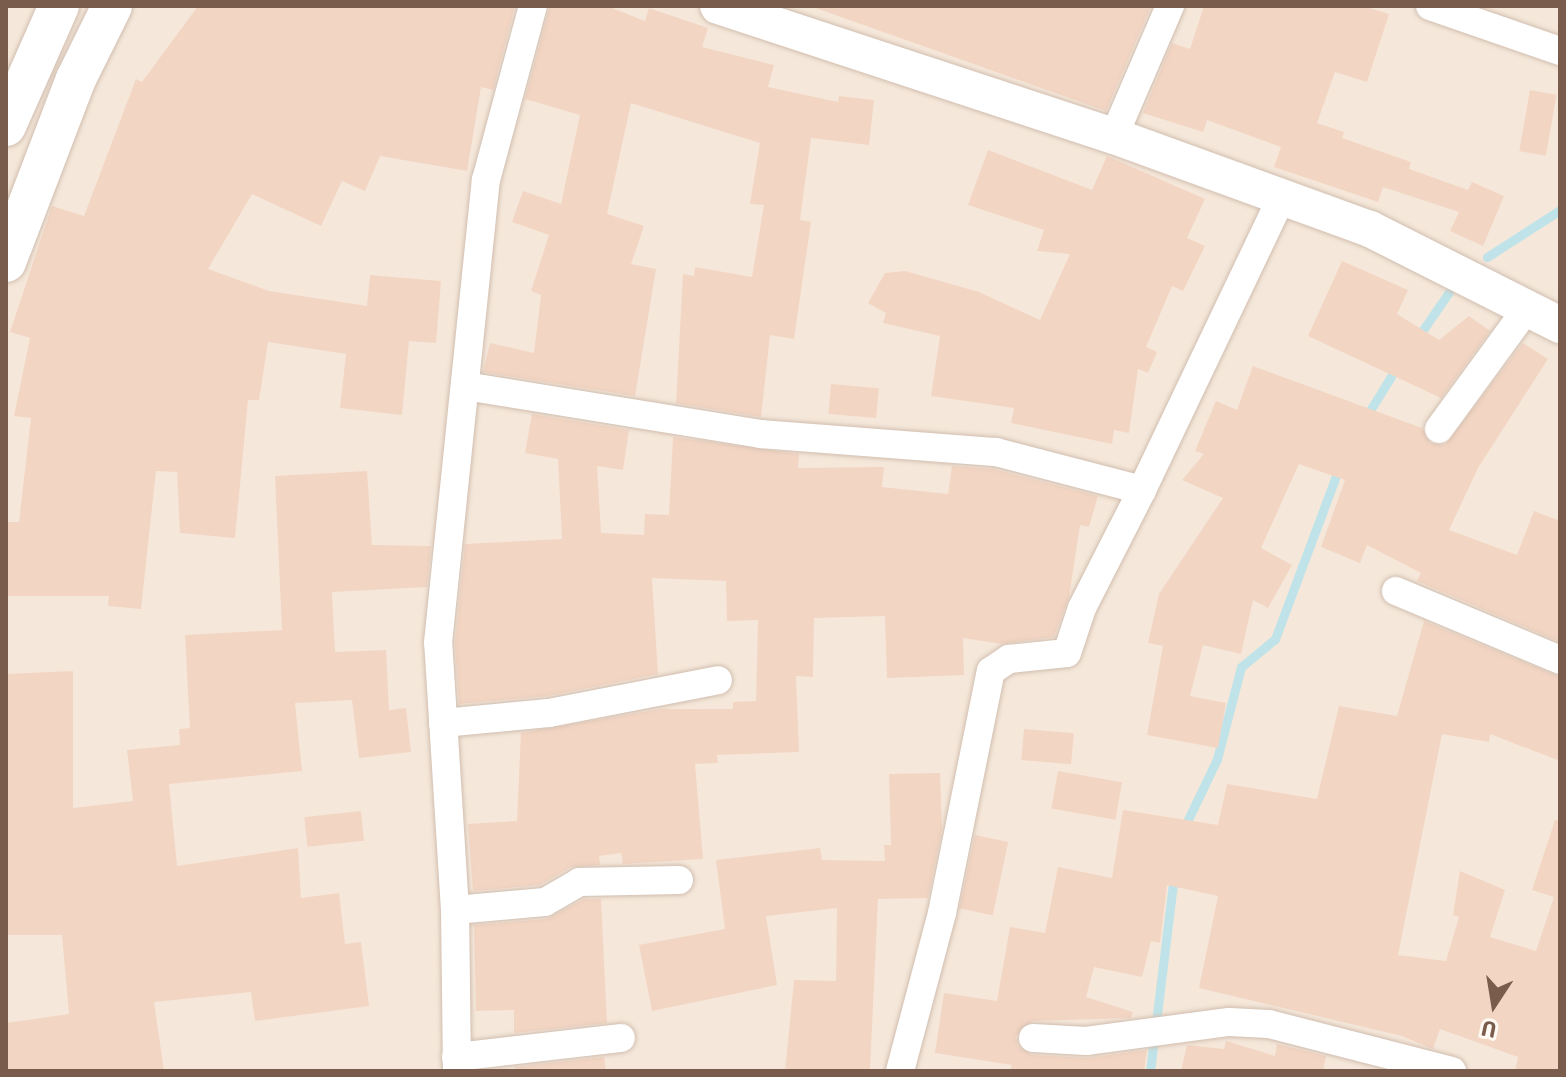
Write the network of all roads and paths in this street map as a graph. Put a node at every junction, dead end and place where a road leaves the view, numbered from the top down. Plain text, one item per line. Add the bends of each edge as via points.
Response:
1 (59, 6) edge
2 (112, 6) edge
3 (533, 6) edge
4 (718, 6) edge
5 (1170, 6) edge
6 (1430, 6) edge
7 (1560, 51) edge
8 (6, 126) edge
9 (1114, 136) junction
10 (1282, 197) junction
11 (6, 262) edge
12 (1528, 307) junction
13 (1560, 325) edge
14 (465, 386) junction
15 (1439, 429) dead end
16 (1142, 490) junction
17 (1396, 591) dead end
18 (1560, 660) edge
19 (718, 680) dead end
20 (443, 723) junction
21 (679, 880) dead end
22 (455, 910) junction
23 (621, 1038) dead end
24 (1033, 1038) dead end
25 (456, 1064) edge
26 (900, 1071) edge
27 (1452, 1071) edge

1 - 8 main road
2 - 11 main road via 76,79
3 - 14 street via 486,180
4 - 9 street
5 - 9 street
6 - 7 street
9 - 10 street
10 - 12 street via 1451,265
10 - 16 street
12 - 13 street
12 - 15 street
14 - 16 street via 761,434 996,452
14 - 20 street via 438,643
16 - 26 street via 1082,608 1067,653 1009,659 991,671 942,913
17 - 18 street
19 - 20 street via 549,713
20 - 22 street
21 - 22 street via 579,882 545,902
22 - 25 street
23 - 25 street
24 - 27 street via 1086,1041 1229,1022 1269,1024

